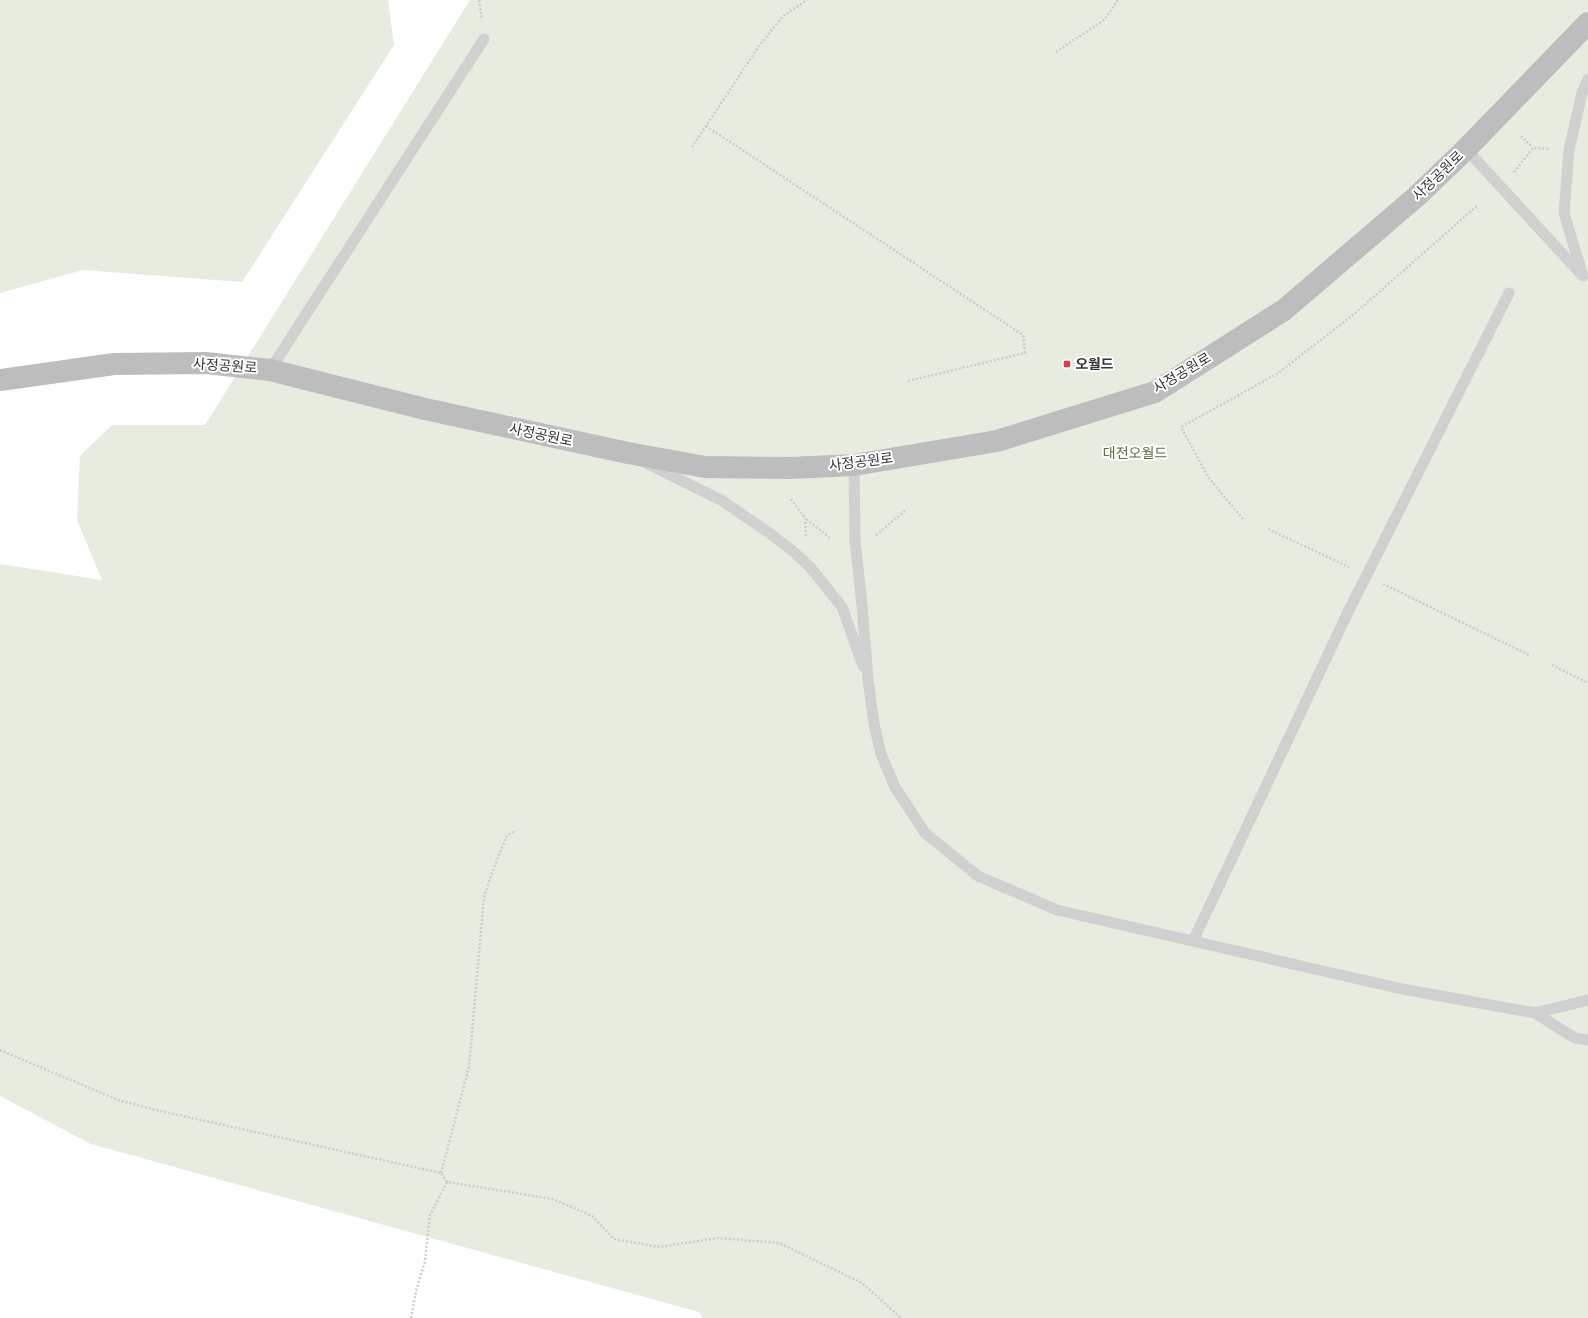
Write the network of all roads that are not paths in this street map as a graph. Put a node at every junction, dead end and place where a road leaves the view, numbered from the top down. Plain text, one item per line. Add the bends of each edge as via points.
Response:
1 (1588, 23) edge
2 (484, 39) dead end
3 (1588, 79) edge
4 (1466, 149) junction
5 (1586, 279) edge
6 (1509, 293) dead end
7 (270, 370) junction
8 (0, 380) edge
9 (628, 453) junction
10 (854, 465) junction
11 (868, 678) junction
12 (1193, 941) junction
13 (1588, 1000) edge
14 (1535, 1014) junction
15 (1588, 1040) edge

1 - 4 main road, 사정공원로
2 - 7 lane
3 - 5 lane via 1582,93 1569,150 1564,213
4 - 5 lane
4 - 10 main road, 사정공원로 via 1416,197 1284,310 1155,392 997,441
6 - 12 lane via 1349,610
7 - 8 main road, 사정공원로 via 206,363 114,364
7 - 9 main road, 사정공원로 via 425,410
9 - 10 main road, 사정공원로 via 705,467 790,468
9 - 11 lane via 721,500 794,552 810,567 842,607
10 - 11 lane via 855,540
11 - 12 lane via 881,754 895,788 925,833 978,876 1057,910
12 - 14 lane via 1402,989
13 - 14 lane
14 - 15 lane via 1575,1038

